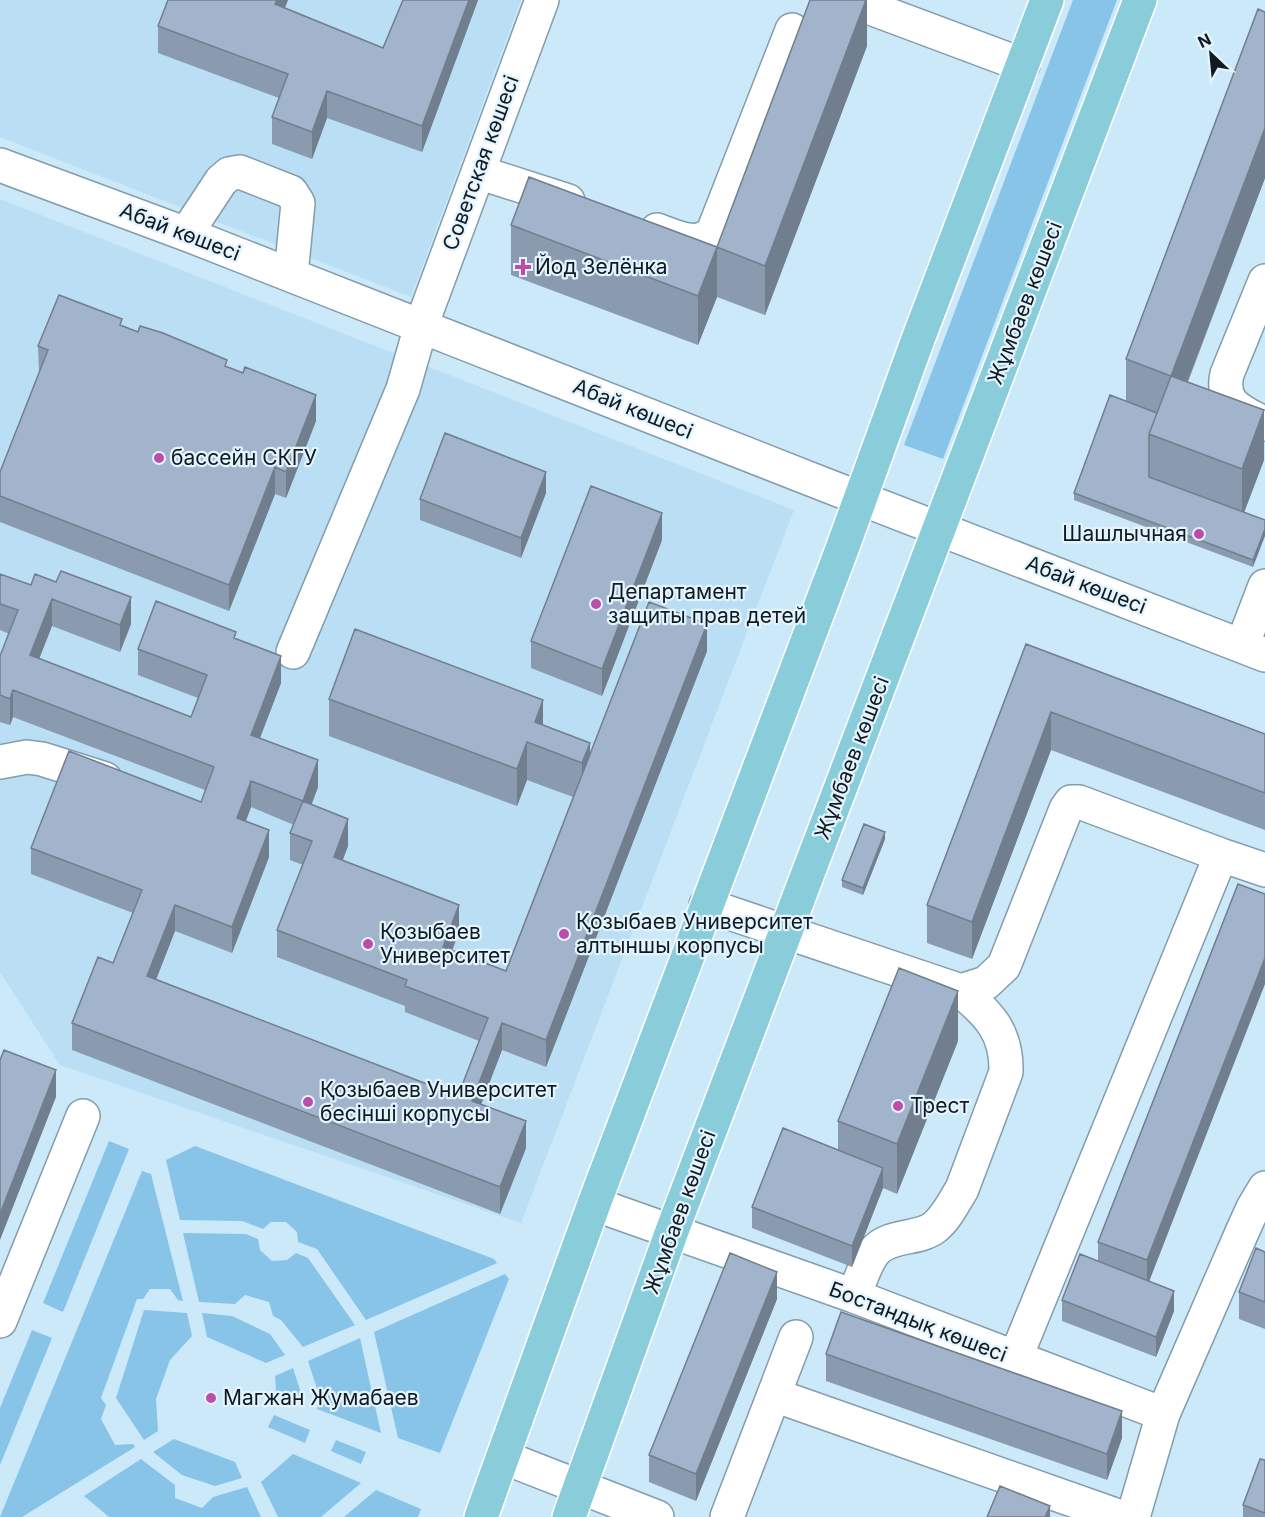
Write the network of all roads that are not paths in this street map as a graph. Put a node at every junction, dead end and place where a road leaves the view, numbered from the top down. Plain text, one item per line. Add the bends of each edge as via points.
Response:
1 (542, 0) edge
2 (849, 0) edge
3 (1047, 0) edge
4 (1140, 0) edge
5 (792, 30) dead end
6 (1023, 65) junction
7 (0, 165) edge
8 (478, 172) junction
9 (591, 208) edge
10 (625, 219) edge
11 (186, 234) junction
12 (291, 275) junction
13 (1265, 281) edge
14 (421, 326) junction
15 (1265, 424) edge
16 (860, 498) junction
17 (939, 529) junction
18 (1265, 586) edge
19 (1253, 651) edge
20 (292, 652) dead end
21 (0, 762) edge
22 (132, 788) edge
23 (1221, 855) junction
24 (1265, 870) edge
25 (706, 905) junction
26 (787, 931) junction
27 (961, 991) junction
28 (83, 1116) dead end
29 (1265, 1188) edge
30 (594, 1204) junction
31 (672, 1231) junction
32 (1254, 1234) edge
33 (854, 1296) junction
34 (0, 1321) edge
35 (796, 1337) dead end
36 (1015, 1359) junction
37 (774, 1395) junction
38 (1163, 1414) junction
39 (503, 1457) junction
40 (581, 1486) junction
41 (481, 1517) edge
42 (569, 1517) edge
43 (657, 1517) edge
44 (727, 1517) edge
45 (1121, 1517) edge
46 (1133, 1517) edge

1 - 8 street, Советская көшесі
2 - 6 street
3 - 6 main road
4 - 17 main road, Жұмбаев көшесі
5 - 10 street via 713,232 704,239 690,240
6 - 16 main road
7 - 11 street, Абай көшесі
8 - 9 street
8 - 14 street, Советская көшесі
11 - 12 street, Абай көшесі
11 - 12 street via 221,181 240,172 291,192 297,199
12 - 14 street, Абай көшесі
13 - 15 street via 1224,385 1235,406
14 - 16 street, Абай көшесі
14 - 20 street, Советская көшесі via 403,389
16 - 17 street, Абай көшесі
16 - 25 main road
17 - 19 street, Абай көшесі
17 - 26 main road, Жұмбаев көшесі
18 - 19 street
21 - 22 street via 27,757 42,759
23 - 24 street
23 - 27 street via 1071,802 1004,966 986,983
23 - 36 street
25 - 26 street
25 - 30 main road
26 - 27 street
26 - 31 main road, Жұмбаев көшесі
27 - 33 street via 997,1028 1006,1072 962,1189 947,1214 934,1228 877,1248
28 - 34 street
29 - 32 street
30 - 31 street, Бостандық көшесі
30 - 39 main road
31 - 33 street, Бостандық көшесі
31 - 40 main road, Жұмбаев көшесі
32 - 38 street
33 - 36 street, Бостандық көшесі
35 - 37 street
36 - 38 street, Бостандық көшесі
37 - 44 street
37 - 45 street
38 - 46 street
39 - 40 street
39 - 41 main road
40 - 42 main road, Жұмбаев көшесі
40 - 43 street

